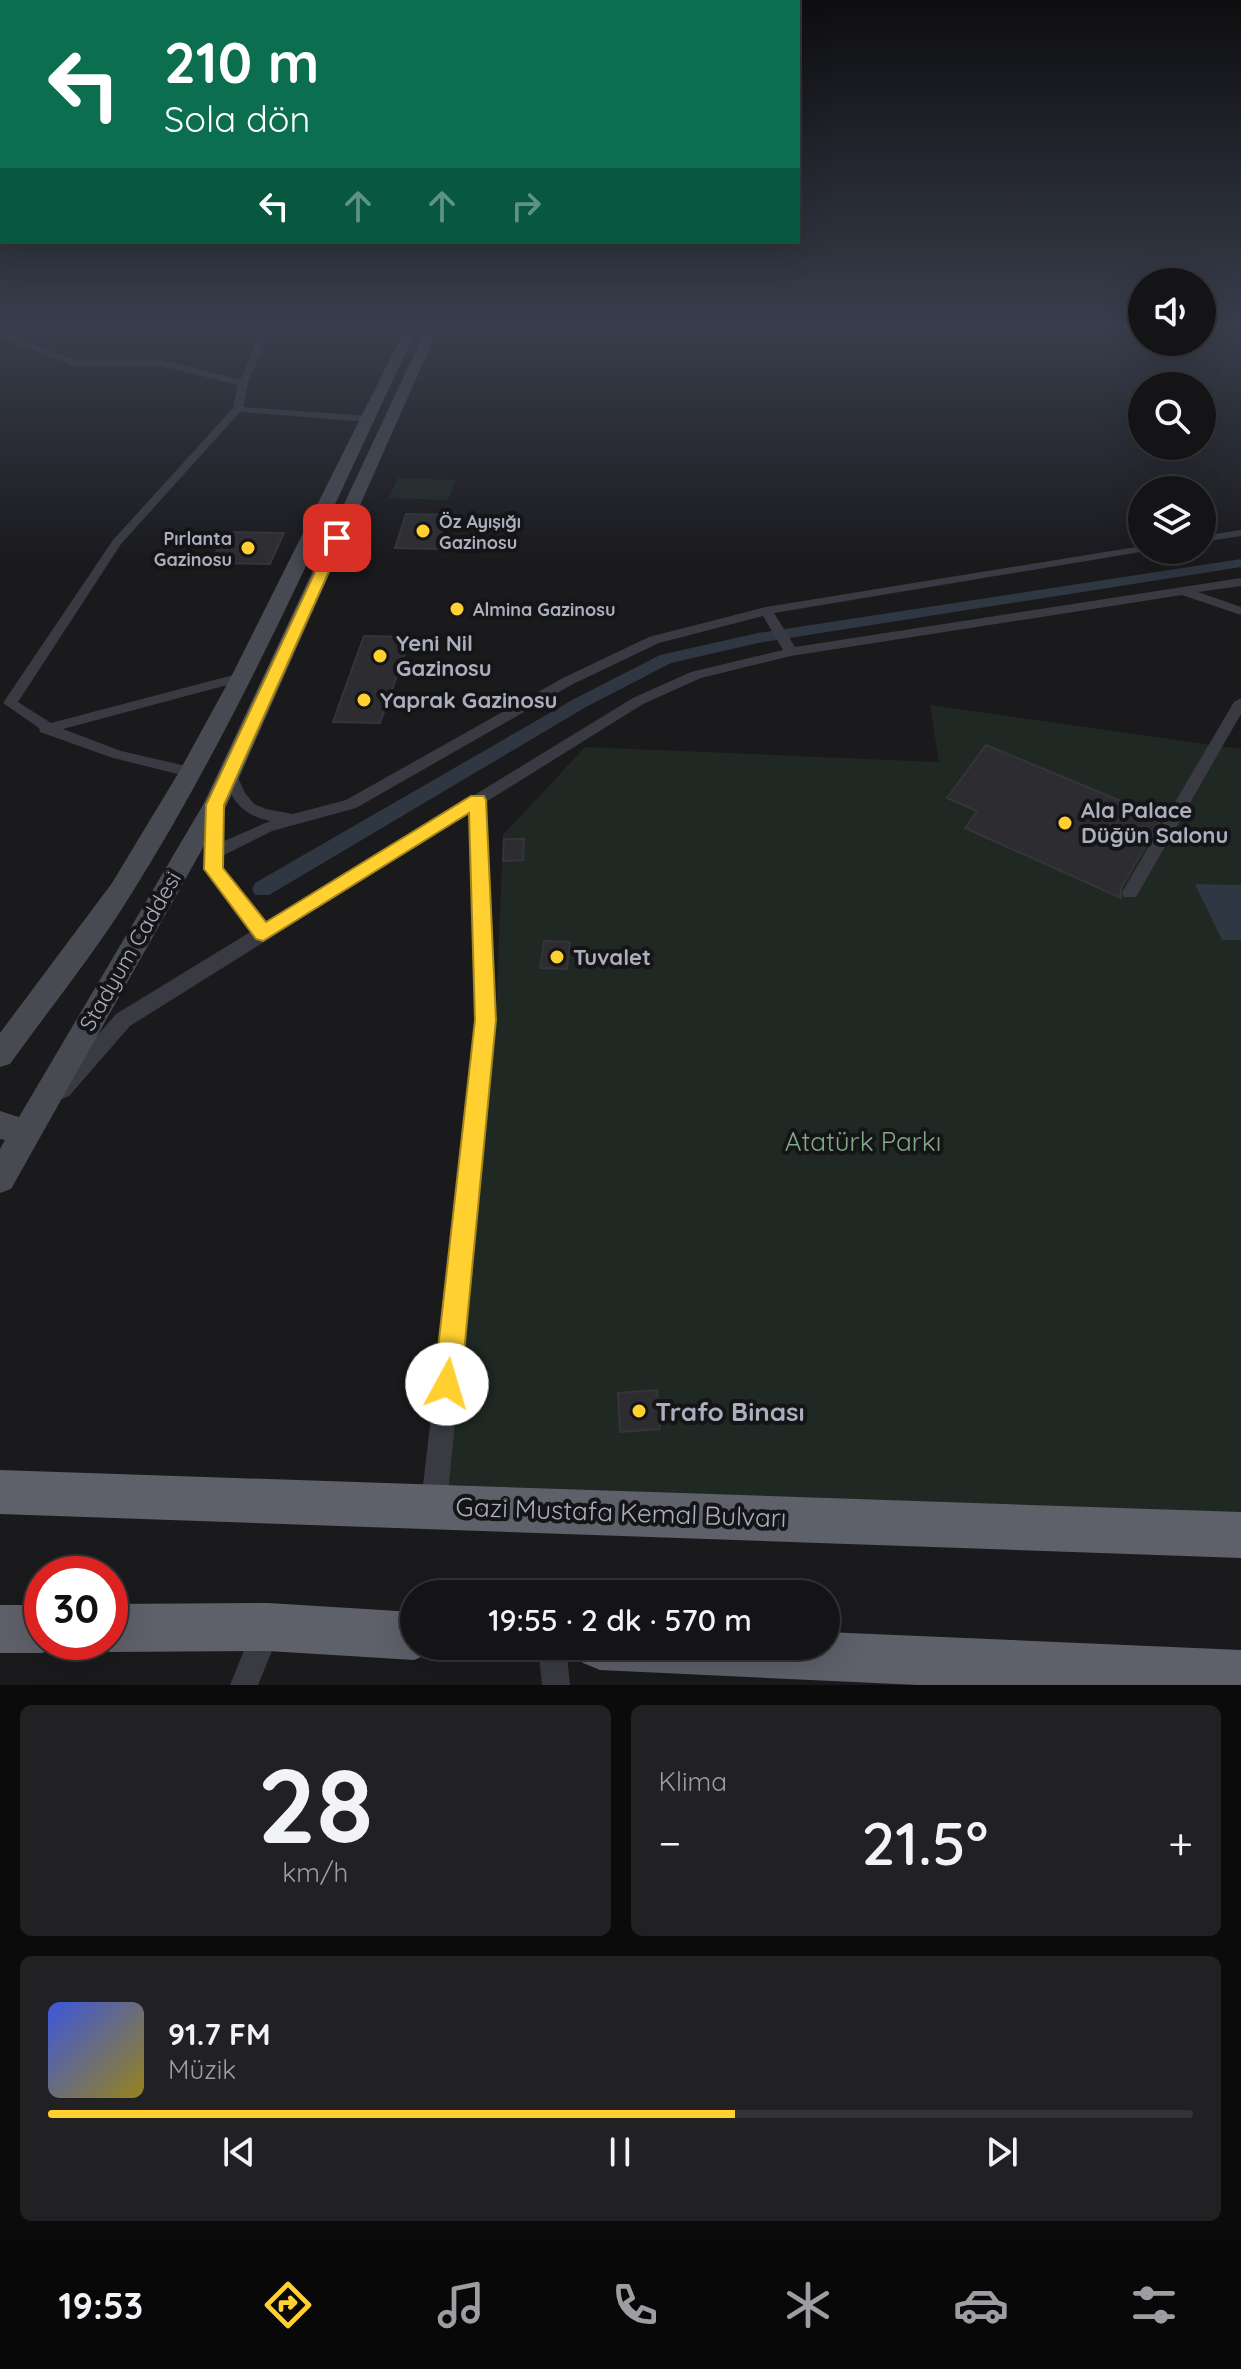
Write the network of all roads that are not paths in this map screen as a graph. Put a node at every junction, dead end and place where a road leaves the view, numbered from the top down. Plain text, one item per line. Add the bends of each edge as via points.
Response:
1 (239, 406) edge
2 (375, 406) edge
3 (397, 406) edge
4 (238, 409) junction
5 (369, 419) junction
6 (1241, 533) edge
7 (1216, 537) edge
8 (1128, 551) edge
9 (1241, 582) edge
10 (1181, 591) junction
11 (766, 611) junction
12 (1241, 611) edge
13 (791, 652) junction
14 (241, 677) junction
15 (1241, 702) edge
16 (44, 729) junction
17 (190, 772) junction
18 (229, 773) junction
19 (478, 800) junction
20 (215, 805) junction
21 (305, 818) junction
22 (213, 854) junction
23 (1130, 893) dead end
24 (263, 933) junction
25 (0, 1055) edge
26 (12, 1129) edge
27 (0, 1178) edge
28 (0, 1492) edge
29 (434, 1505) junction
30 (1241, 1535) edge
31 (268, 1627) junction
32 (128, 1628) edge
33 (0, 1629) edge
34 (24, 1629) edge
35 (400, 1635) edge
36 (840, 1657) edge
37 (553, 1660) edge
38 (1241, 1675) edge
39 (244, 1685) edge
40 (556, 1685) edge

1 - 4 street
2 - 5 main road, Stadyum Caddesi
3 - 18 main road, Stadyum Caddesi
4 - 5 street
4 - 16 street via 117,542 10,703
5 - 14 main road, Stadyum Caddesi
6 - 7 street
8 - 11 street
9 - 10 street
10 - 12 street
10 - 13 street
11 - 13 street
11 - 21 street via 642,645 351,804
13 - 19 street via 696,675 638,701
14 - 16 street
14 - 17 main road, Stadyum Caddesi
15 - 23 street
16 - 17 street via 110,754
17 - 25 main road, Stadyum Caddesi via 121,890
18 - 20 main road, Stadyum Caddesi
18 - 21 street via 239,801 254,812
19 - 24 street
19 - 29 street via 486,1020
20 - 22 street
20 - 26 main road, Stadyum Caddesi
21 - 22 street via 267,827
22 - 24 street via 214,869
24 - 26 street via 123,1020
26 - 27 main road, Stadyum Caddesi
28 - 29 highway, Gazi Mustafa Kemal Bulvarı
29 - 30 highway, Gazi Mustafa Kemal Bulvarı
31 - 32 highway
31 - 35 highway
31 - 39 street
33 - 34 highway
36 - 38 highway
37 - 40 street

